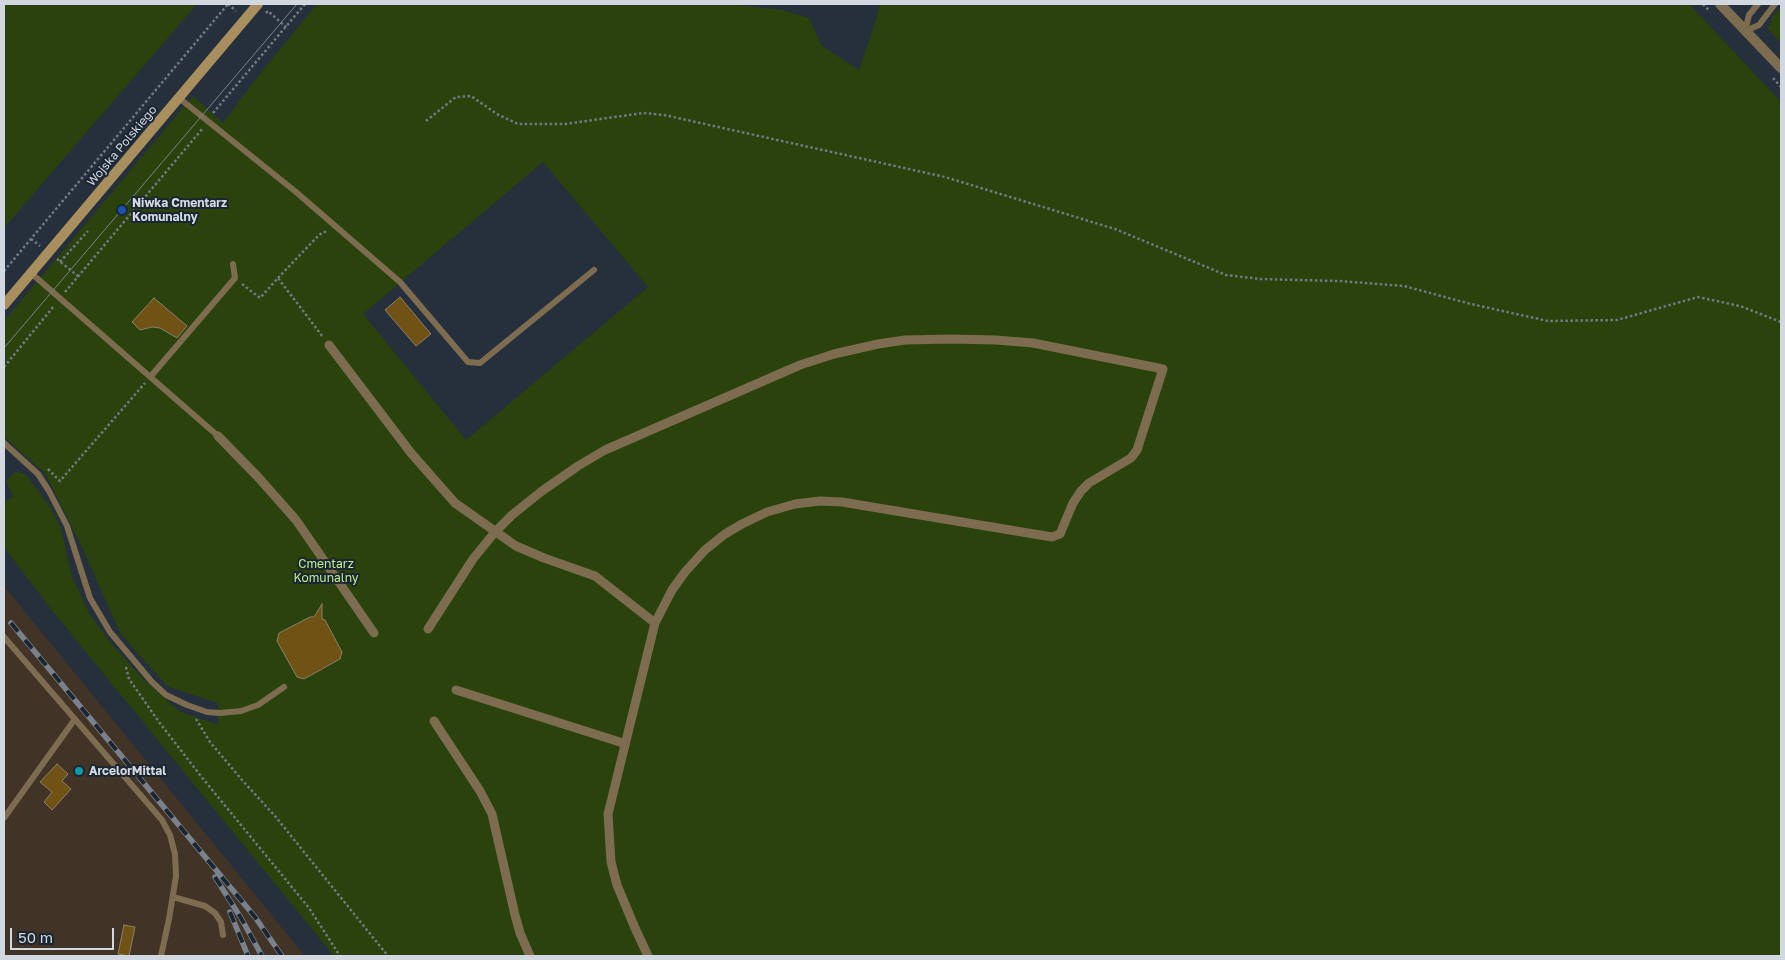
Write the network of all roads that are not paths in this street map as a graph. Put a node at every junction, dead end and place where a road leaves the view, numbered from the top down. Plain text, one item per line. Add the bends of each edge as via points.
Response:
1 (258, 4) edge
2 (1720, 4) edge
3 (1758, 4) edge
4 (1775, 4) edge
5 (1745, 31) junction
6 (1781, 68) edge
7 (179, 98) junction
8 (232, 264) dead end
9 (594, 270) dead end
10 (31, 273) junction
11 (4, 305) edge
12 (329, 344) road end
13 (151, 376) junction
14 (218, 436) joint
15 (4, 443) edge
16 (495, 532) junction
17 (655, 623) junction
18 (428, 629) dead end
19 (374, 633) dead end
20 (4, 636) edge
21 (284, 687) dead end
22 (456, 690) dead end
23 (75, 719) junction
24 (434, 721) dead end
25 (623, 743) dead end
26 (4, 818) edge
27 (172, 897) junction
28 (223, 935) dead end
29 (161, 956) edge
30 (530, 956) edge
31 (648, 956) edge

1 - 7 main road, Wojska Polskiego
2 - 5 street
3 - 5 lane via 1749,15
4 - 5 lane via 1759,25
5 - 6 street
7 - 9 lane via 400,282 468,362 480,363
7 - 10 main road, Wojska Polskiego
8 - 13 lane via 235,278
10 - 11 main road, Wojska Polskiego
10 - 13 lane
12 - 16 street via 435,483 454,503
13 - 14 lane
14 - 19 street via 296,520
15 - 21 lane via 38,474 49,491 67,526 90,598 110,632 166,695 207,712 220,713 258,705
16 - 17 street via 516,546 595,576
16 - 17 street via 542,491 606,450 800,365 834,354 905,340 996,340 1033,343 1163,369 1137,450 1131,458 1081,491 1060,534 1052,537 842,502 795,504 742,524 705,550 680,578
16 - 18 street via 473,559
17 - 31 street via 607,824 617,885
20 - 23 lane
22 - 25 street
23 - 26 lane
23 - 27 lane via 162,820 170,834 176,876
24 - 30 street via 492,814 514,915
27 - 28 lane via 205,906 215,913 221,922
27 - 29 lane

